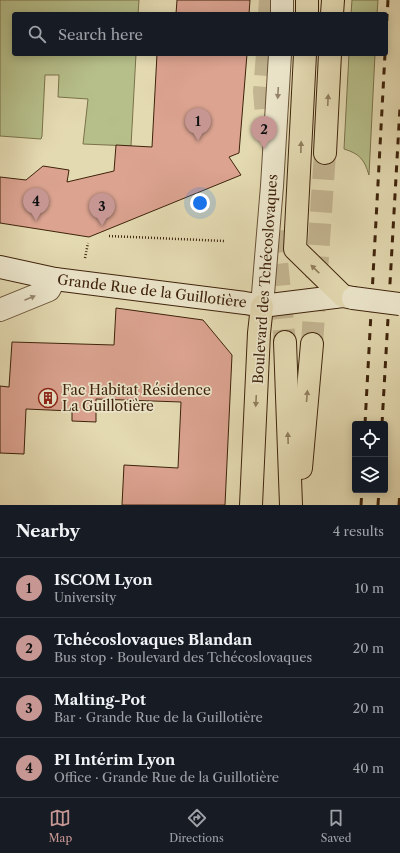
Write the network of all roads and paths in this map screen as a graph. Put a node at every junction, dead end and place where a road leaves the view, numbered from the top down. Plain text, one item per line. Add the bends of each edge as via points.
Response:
1 (282, 0) edge
2 (307, 0) edge
3 (333, 0) edge
4 (282, 12) edge
5 (307, 12) edge
6 (332, 12) edge
7 (280, 56) edge
8 (305, 56) edge
9 (330, 56) edge
10 (325, 153) tunnel mouth
11 (110, 236) dead end
12 (225, 241) dead end
13 (0, 267) edge
14 (55, 279) junction
15 (348, 297) junction
16 (400, 304) edge
17 (262, 306) junction
18 (0, 310) edge
19 (285, 342) tunnel mouth
20 (312, 344) tunnel mouth
21 (251, 505) edge
22 (291, 505) edge
23 (298, 505) edge

1 - 4 main road
2 - 5 main road
3 - 6 main road
7 -> 17 main road, Boulevard des Tchécoslovaques
15 -> 8 main road via 296,249
10 -> 9 main road
11 - 12 path
13 - 14 main road, Grande Rue de la Guillotière
14 - 17 main road, Grande Rue de la Guillotière
18 -> 14 main road via 49,290
15 - 16 main road, Grande Rue de la Guillotière, bridge
15 - 17 main road, Grande Rue de la Guillotière
17 -> 21 main road, Boulevard des Tchécoslovaques
22 -> 19 main road, Boulevard des Tchécoslovaques
23 -> 20 main road

